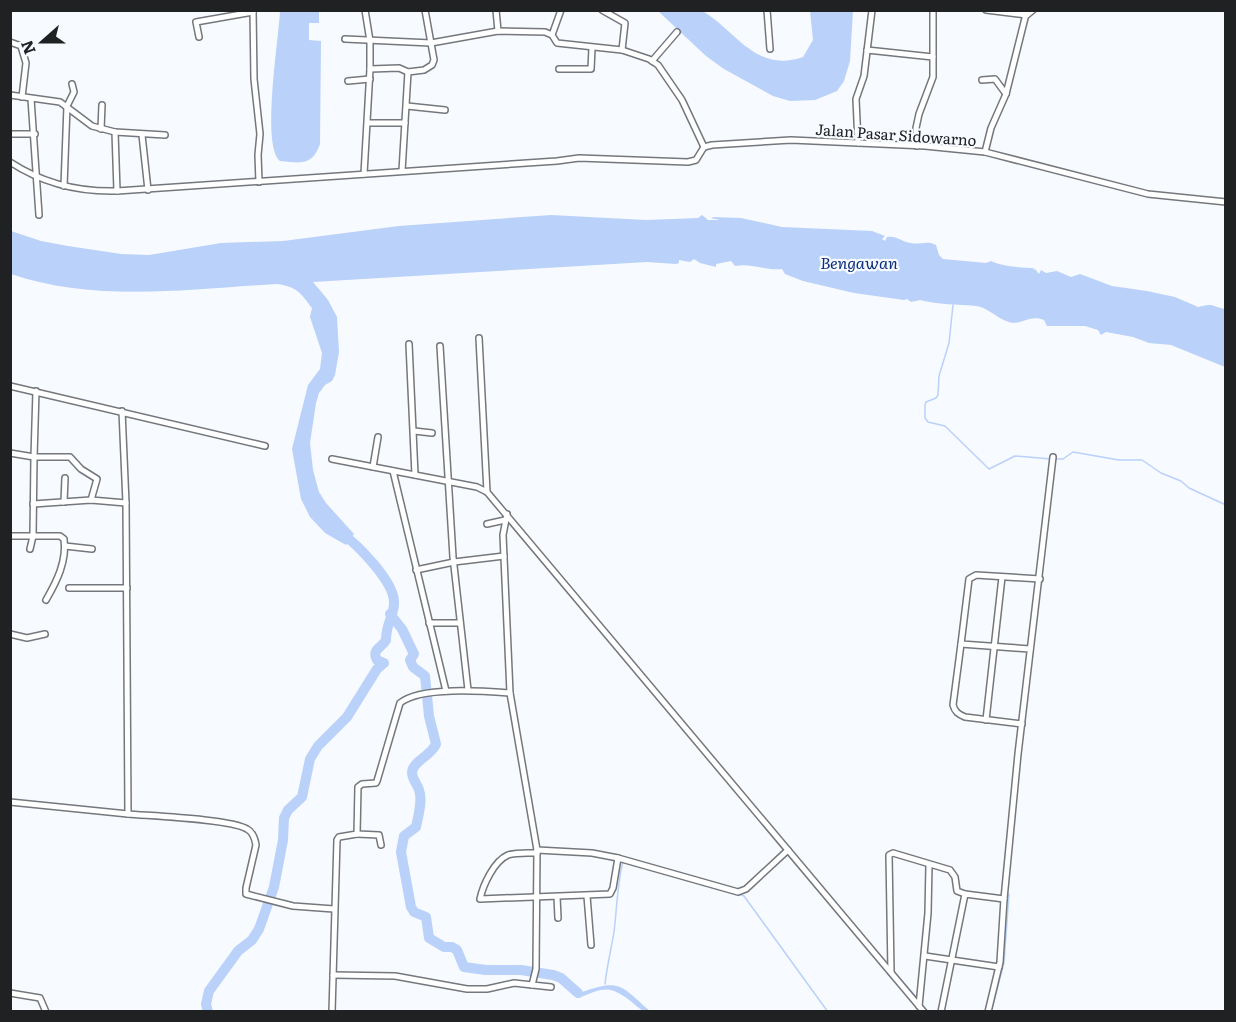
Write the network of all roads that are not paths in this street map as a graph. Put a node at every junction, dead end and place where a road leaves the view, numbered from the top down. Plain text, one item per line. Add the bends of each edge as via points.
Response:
1 (365, 10) edge
2 (425, 10) edge
3 (496, 10) edge
4 (561, 10) edge
5 (602, 10) edge
6 (767, 10) edge
7 (872, 10) edge
8 (933, 10) edge
9 (986, 10) edge
10 (1033, 10) edge
11 (253, 11) edge
12 (1027, 13) edge
13 (498, 31) junction
14 (677, 32) dead end
15 (552, 35) junction
16 (199, 37) dead end
17 (345, 39) dead end
18 (370, 41) junction
19 (10, 42) edge
20 (431, 44) junction
21 (592, 48) junction
22 (770, 49) dead end
23 (622, 50) junction
24 (867, 50) junction
25 (933, 57) junction
26 (652, 61) junction
27 (370, 69) junction
28 (559, 69) dead end
29 (408, 72) junction
30 (370, 80) junction
31 (982, 80) dead end
32 (348, 81) dead end
33 (72, 84) dead end
34 (1006, 94) junction
35 (10, 95) edge
36 (22, 97) junction
37 (31, 99) junction
38 (102, 105) dead end
39 (67, 106) junction
40 (406, 106) junction
41 (445, 110) dead end
42 (368, 123) junction
43 (405, 123) junction
44 (101, 129) junction
45 (115, 132) junction
46 (10, 134) edge
47 (35, 134) junction
48 (142, 135) junction
49 (165, 135) dead end
50 (858, 143) junction
51 (917, 146) junction
52 (704, 147) junction
53 (985, 152) junction
54 (10, 162) edge
55 (402, 171) junction
56 (364, 174) junction
57 (36, 176) junction
58 (259, 182) junction
59 (64, 186) junction
60 (148, 190) junction
61 (117, 191) junction
62 (1226, 202) edge
63 (39, 215) dead end
64 (479, 338) dead end
65 (409, 344) dead end
66 (441, 346) dead end
67 (10, 386) edge
68 (36, 391) junction
69 (122, 411) junction
70 (414, 431) junction
71 (432, 433) dead end
72 (378, 437) dead end
73 (265, 446) dead end
74 (10, 453) edge
75 (34, 457) junction
76 (1053, 458) dead end
77 (332, 459) dead end
78 (373, 467) junction
79 (393, 471) junction
80 (416, 475) junction
81 (65, 478) dead end
82 (448, 481) junction
83 (487, 492) junction
84 (91, 500) junction
85 (64, 502) junction
86 (126, 503) junction
87 (33, 504) junction
88 (506, 517) junction
89 (487, 524) dead end
90 (10, 536) edge
91 (33, 536) junction
92 (64, 546) junction
93 (30, 549) dead end
94 (92, 549) dead end
95 (504, 556) junction
96 (454, 562) junction
97 (416, 570) junction
98 (1002, 577) junction
99 (1040, 579) junction
100 (69, 588) dead end
101 (127, 588) junction
102 (46, 600) dead end
103 (429, 623) junction
104 (460, 623) junction
105 (10, 634) edge
106 (45, 634) dead end
107 (961, 644) junction
108 (994, 647) junction
109 (1030, 649) junction
110 (468, 690) junction
111 (446, 691) junction
112 (510, 693) junction
113 (986, 720) junction
114 (1022, 724) junction
115 (10, 802) edge
116 (128, 814) junction
117 (357, 834) junction
118 (381, 845) dead end
119 (789, 850) junction
120 (537, 851) junction
121 (618, 859) junction
122 (928, 865) junction
123 (965, 894) junction
124 (587, 896) junction
125 (537, 897) junction
126 (557, 897) junction
127 (1004, 899) junction
128 (334, 909) junction
129 (558, 918) dead end
130 (591, 945) dead end
131 (925, 956) junction
132 (952, 960) junction
133 (999, 968) junction
134 (891, 972) junction
135 (333, 975) junction
136 (532, 983) junction
137 (551, 987) dead end
138 (10, 993) edge
139 (919, 1006) junction
140 (46, 1011) edge
141 (332, 1011) edge
142 (924, 1011) edge
143 (942, 1011) edge
144 (988, 1011) edge

1 - 18 street
2 - 20 street
3 - 13 street
4 - 15 street
5 - 23 street via 625,23
6 - 22 street
7 - 24 street
8 - 25 street
9 - 12 street
10 - 12 street
11 - 16 street via 196,21
11 - 58 street
12 - 34 street
13 - 15 street
13 - 20 street
14 - 26 street
15 - 21 street via 556,43
17 - 18 street
18 - 20 street
18 - 27 street
19 - 36 street via 21,46 26,63
20 - 29 street via 432,65
21 - 23 street
21 - 28 street via 591,69
23 - 26 street
24 - 25 street
24 - 50 street via 856,99
25 - 51 street via 933,76 917,121
26 - 52 street via 675,89
27 - 29 street via 399,68
27 - 30 street
29 - 40 street
30 - 32 street
30 - 42 street
31 - 34 street via 995,79
33 - 39 street via 74,92
34 - 53 street
35 - 36 street
36 - 37 street
37 - 39 street
37 - 47 street
38 - 44 street
39 - 44 street
39 - 59 street
40 - 41 street
40 - 43 street
42 - 43 street
42 - 56 street
43 - 55 street
44 - 45 street
45 - 48 street
45 - 61 street
46 - 47 street
47 - 57 street
48 - 49 street
48 - 60 street
50 - 51 street, Jalan Pasar Sidowarno
50 - 52 street, Jalan Pasar Sidowarno via 791,140
51 - 53 street, Jalan Pasar Sidowarno
52 - 55 street via 696,160 688,162 579,158
53 - 62 street, Jalan Pasar Sidowarno via 1148,194
54 - 57 street
55 - 56 street
56 - 58 street
57 - 59 street
57 - 63 street
58 - 60 street
59 - 61 street
60 - 61 street
64 - 83 street
65 - 70 street
66 - 82 street
67 - 68 street
68 - 69 street
68 - 75 street
69 - 73 street
69 - 86 street
70 - 71 street
70 - 80 street
72 - 78 street
74 - 75 street
75 - 84 street via 70,457 97,479
75 - 87 street
76 - 99 street
77 - 78 street
78 - 79 street
79 - 80 street
79 - 97 street
80 - 82 street
81 - 85 street
82 - 83 street
82 - 96 street
83 - 88 street
84 - 85 street
84 - 86 street
85 - 87 street
86 - 101 street
87 - 91 street
88 - 89 street
88 - 95 street
88 - 119 street
90 - 91 street
91 - 92 street via 63,537
91 - 93 street
92 - 94 street
92 - 102 street via 57,581
95 - 96 street
95 - 112 street
96 - 97 street
96 - 104 street
97 - 103 street
98 - 99 street
98 - 107 street via 976,575 969,579
98 - 108 street
99 - 109 street
100 - 101 street
101 - 116 street
103 - 104 street
103 - 111 street
104 - 110 street
105 - 106 street via 27,638
107 - 108 street
107 - 113 street via 953,705 964,717
108 - 109 street
108 - 113 street
109 - 114 street
110 - 111 street
110 - 112 street
111 - 117 street via 400,703 377,781 358,787
112 - 120 street
113 - 114 street
114 - 127 street
115 - 116 street
116 - 128 street via 212,821 248,829 256,845 245,892 249,896 293,906
117 - 118 street via 379,835
117 - 128 street via 337,840
119 - 121 street via 741,892
119 - 134 street
120 - 121 street via 592,853
120 - 125 street
120 - 125 street via 504,858 491,874 480,899
121 - 124 street via 610,894
122 - 123 street via 954,873 957,891
122 - 131 street
122 - 134 street via 892,853 888,856
123 - 127 street
123 - 132 street
124 - 126 street
124 - 130 street
125 - 126 street
125 - 136 street via 536,969
126 - 129 street
127 - 133 street
128 - 135 street
131 - 132 street
131 - 139 street
132 - 133 street
132 - 143 street
133 - 144 street
134 - 139 street
135 - 136 street via 394,976 467,990
135 - 141 street
136 - 137 street
138 - 140 street via 34,995
139 - 142 street

